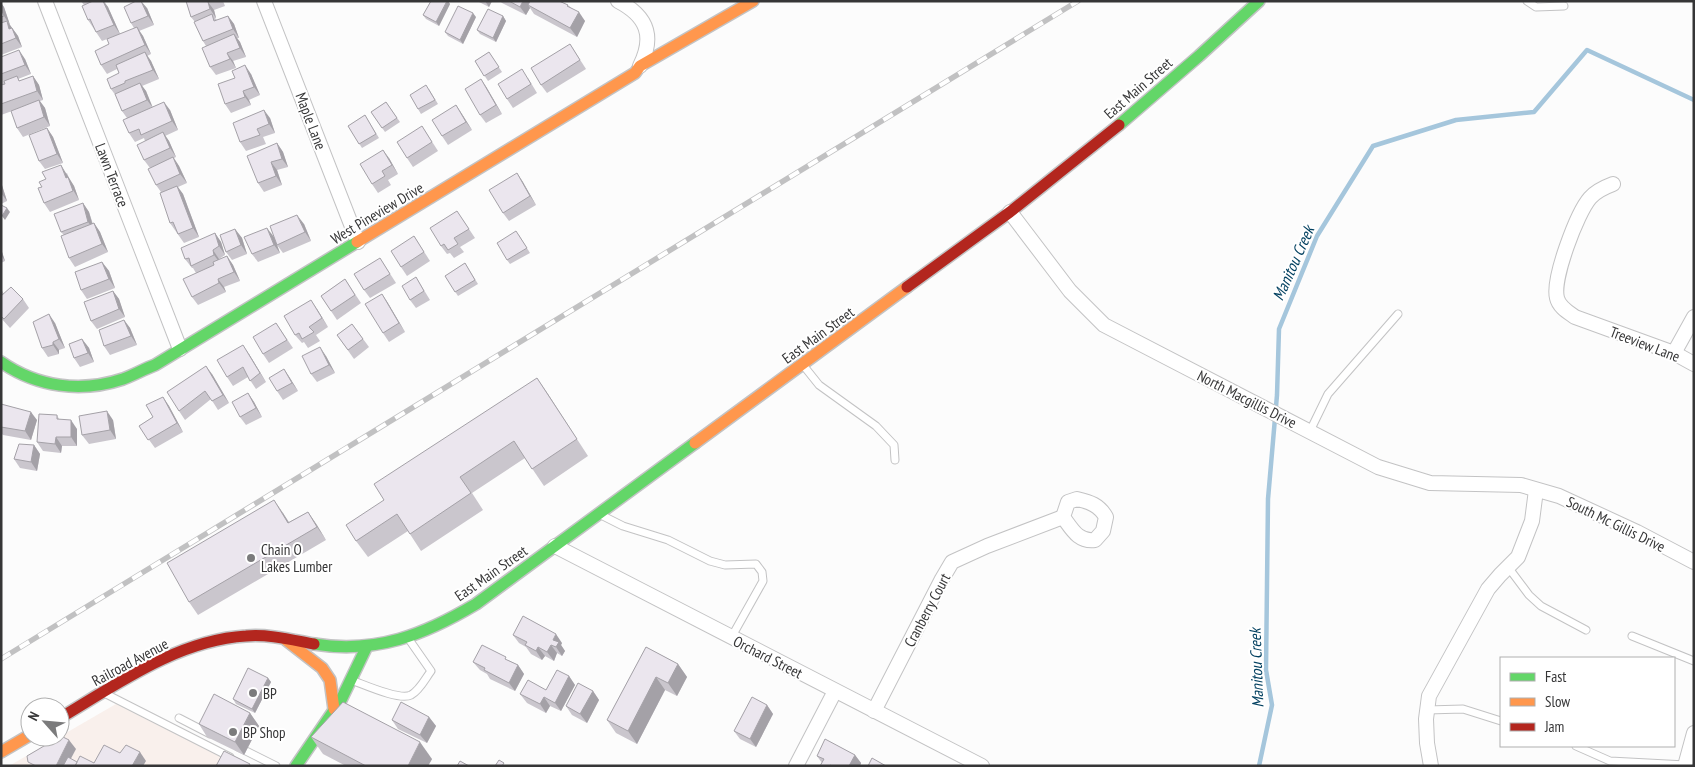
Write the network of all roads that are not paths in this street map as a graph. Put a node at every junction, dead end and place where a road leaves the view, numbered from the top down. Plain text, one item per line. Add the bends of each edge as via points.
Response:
1 (45, 1) edge
2 (264, 1) edge
3 (618, 1) edge
4 (754, 1) edge
5 (1259, 1) edge
6 (1527, 1) edge
7 (1564, 6) dead end
8 (640, 66) junction
9 (1613, 184) dead end
10 (1010, 212) junction
11 (358, 242) junction
12 (1398, 314) dead end
13 (1694, 317) edge
14 (180, 349) junction
15 (1674, 353) junction
16 (1, 362) edge
17 (1694, 364) edge
18 (802, 365) junction
19 (1310, 431) junction
20 (895, 460) dead end
21 (1536, 490) junction
22 (599, 514) junction
23 (1063, 517) dead end
24 (555, 546) junction
25 (1694, 562) edge
26 (1508, 567) junction
27 (1586, 630) dead end
28 (1632, 636) dead end
29 (408, 638) junction
30 (731, 638) junction
31 (285, 639) junction
32 (367, 646) junction
33 (1694, 661) edge
34 (350, 680) junction
35 (835, 691) junction
36 (103, 693) junction
37 (334, 709) junction
38 (1427, 710) junction
39 (874, 711) junction
40 (70, 712) edge
41 (179, 718) dead end
42 (1500, 721) edge
43 (1694, 733) edge
44 (214, 736) edge
45 (20, 742) edge
46 (232, 744) edge
47 (1578, 747) edge
48 (1, 752) edge
49 (239, 762) edge
50 (301, 764) edge
51 (1686, 765) edge
52 (276, 766) edge
53 (796, 766) edge
54 (982, 766) edge
55 (1431, 766) edge

1 - 14 street, Lawn Terrace
2 - 11 street, Maple Lane
3 - 8 street via 642,20 648,35
4 - 8 main road, West Pineview Drive
5 - 10 main road, East Main Street via 1078,160
6 - 7 lane via 1536,7
8 - 11 main road, West Pineview Drive
9 - 15 street, Treeview Lane via 1590,198 1580,215 1564,255 1556,290 1557,300 1576,317
10 - 18 main road, East Main Street
10 - 19 street, North Macgillis Drive via 1070,291 1104,325
11 - 14 main road, West Pineview Drive
12 - 19 lane via 1328,394
13 - 15 street
14 - 16 main road, West Pineview Drive via 122,380 94,386 55,386 29,378
15 - 17 street, Treeview Lane
18 - 20 lane via 819,385 876,426 894,445
18 - 22 main road, East Main Street
19 - 21 street, North Macgillis Drive via 1378,467 1430,484 1520,485
21 - 25 street, South Mc Gillis Drive via 1559,496
21 - 26 street via 1525,543
22 - 24 main road, East Main Street
22 - 30 lane via 623,526 668,540 710,561 725,565 756,564 762,572 763,581
23 - 39 street, Cranberry Court via 952,562
24 - 29 main road, East Main Street via 476,604 426,632
24 - 30 street, Orchard Street
26 - 27 lane via 1541,606
26 - 38 street via 1488,590 1429,696
28 - 33 lane
29 - 32 main road, East Main Street
29 - 34 lane via 431,671 410,696 400,696
30 - 35 street, Orchard Street
31 - 32 main road, Railroad Avenue via 328,646
31 - 36 main road, Railroad Avenue via 257,635 212,641 154,663
31 - 37 main road via 322,668 330,680
32 - 34 main road
34 - 37 main road
35 - 39 street, Orchard Street
35 - 53 street
36 - 40 main road, Railroad Avenue
36 - 49 lane
37 - 50 main road
38 - 42 lane via 1463,709
38 - 55 street
39 - 54 street, Orchard Street
41 - 44 lane
43 - 51 street
45 - 48 main road
46 - 52 lane
47 - 51 lane via 1610,761

